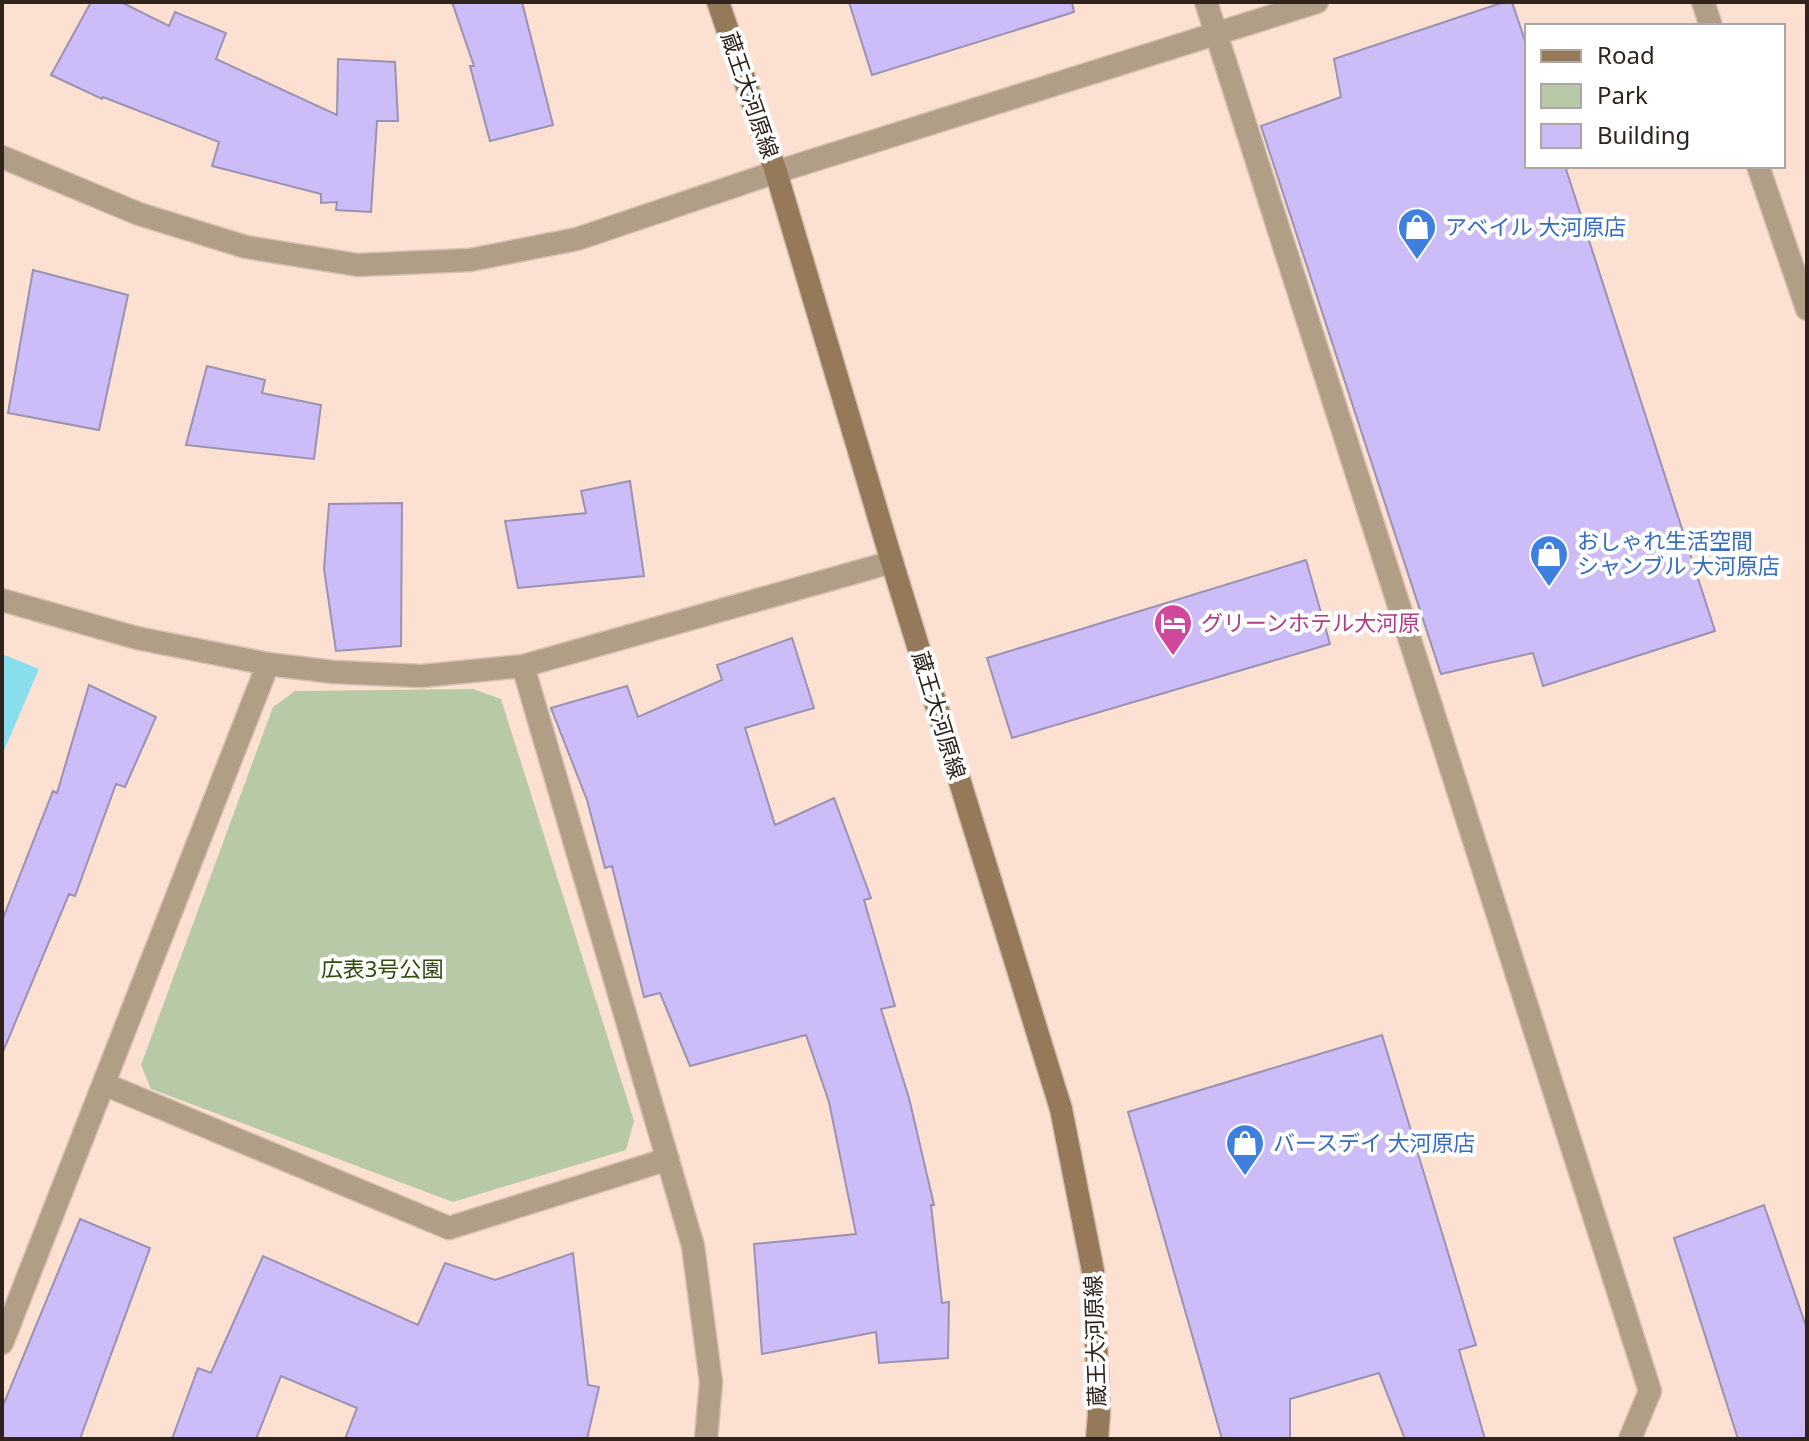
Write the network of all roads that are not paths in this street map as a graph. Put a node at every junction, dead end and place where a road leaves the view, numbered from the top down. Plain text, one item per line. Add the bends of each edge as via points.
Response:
1 (718, 2) edge
2 (1206, 2) edge
3 (1317, 2) edge
4 (1703, 2) edge
5 (1710, 24) edge
6 (1216, 34) junction
7 (2, 157) edge
8 (1759, 168) edge
9 (776, 172) junction
10 (1807, 309) edge
11 (892, 562) junction
12 (2, 600) edge
13 (268, 664) junction
14 (523, 666) junction
15 (104, 1084) junction
16 (668, 1159) junction
17 (2, 1343) edge
18 (706, 1439) edge
19 (1097, 1439) edge
20 (1630, 1439) edge

1 - 9 main road, 蔵王大河原線
2 - 6 street
3 - 6 street
4 - 5 street
6 - 9 street
6 - 20 street via 1650,1391
7 - 9 street via 139,214 246,247 358,265 470,260 577,239
8 - 10 street
9 - 11 main road, 蔵王大河原線
11 - 14 street
11 - 19 main road, 蔵王大河原線 via 1061,1109 1093,1271
12 - 13 street via 137,638
13 - 14 street via 422,676
13 - 15 street
14 - 16 street
15 - 16 street via 449,1228
15 - 17 street
16 - 18 street via 693,1246 711,1382

